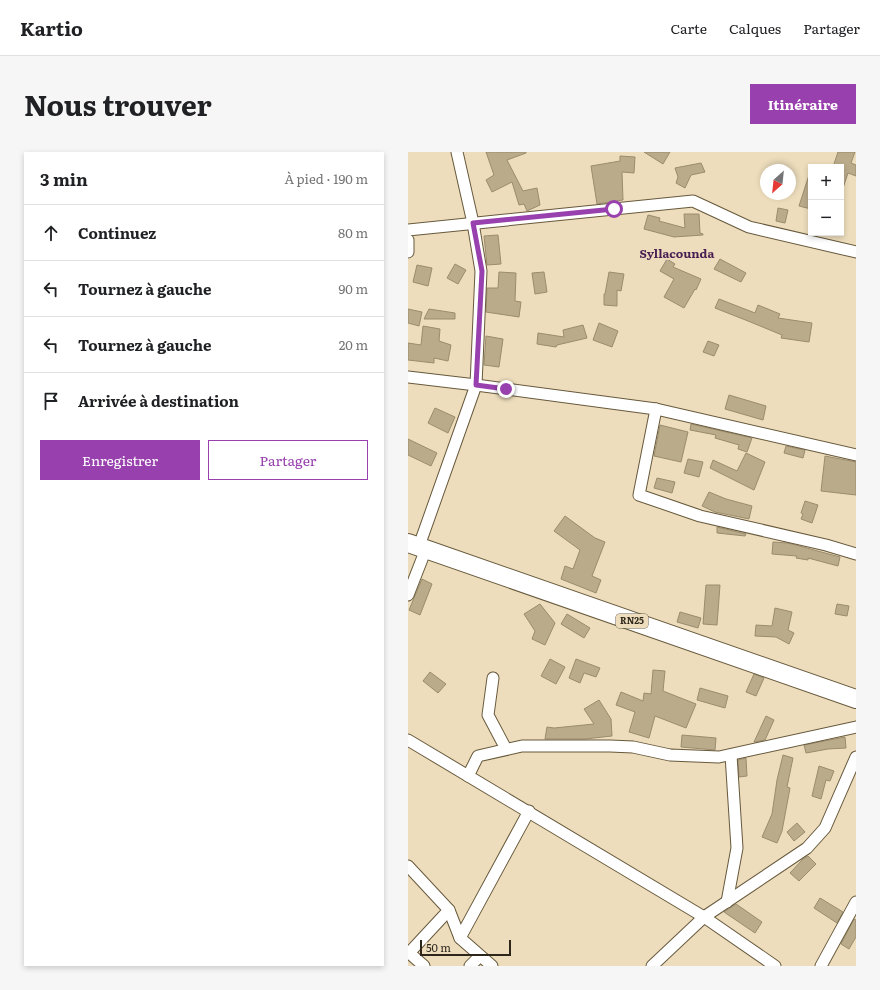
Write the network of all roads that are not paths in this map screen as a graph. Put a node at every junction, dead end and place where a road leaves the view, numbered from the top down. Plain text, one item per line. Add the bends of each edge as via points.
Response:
1 (457, 152) edge
2 (473, 223) junction
3 (408, 230) edge
4 (408, 240) edge
5 (408, 252) edge
6 (856, 252) edge
7 (408, 377) edge
8 (476, 385) junction
9 (656, 409) junction
10 (856, 455) edge
11 (418, 546) edge
12 (856, 554) edge
13 (408, 595) edge
14 (493, 678) dead end
15 (856, 700) edge
16 (856, 727) edge
17 (408, 740) edge
18 (506, 749) junction
19 (731, 755) junction
20 (856, 757) edge
21 (468, 776) junction
22 (529, 811) junction
23 (408, 866) edge
24 (727, 902) junction
25 (856, 902) edge
26 (449, 910) junction
27 (704, 917) junction
28 (460, 938) junction
29 (408, 953) edge
30 (480, 956) junction
31 (424, 966) edge
32 (470, 966) edge
33 (492, 966) edge
34 (652, 966) edge
35 (775, 966) edge
36 (821, 966) edge

1 - 2 street
2 - 3 street
2 - 6 street via 693,202 749,227
2 - 8 street via 482,271
4 - 5 street
7 - 8 street
8 - 9 street
8 - 11 street
9 - 10 street
9 - 12 street via 638,496 700,516
11 - 13 street
11 - 15 main road, RN25
14 - 18 street via 488,715
16 - 19 street
17 - 21 street
18 - 19 street via 522,746 610,746 670,755
18 - 21 street via 478,756
19 - 24 street via 737,848
20 - 24 street via 821,833 807,848
21 - 22 street
22 - 27 street
22 - 28 street
23 - 26 street
24 - 27 street
25 - 36 street
26 - 28 street
26 - 29 street
27 - 34 street
27 - 35 street
28 - 30 street
29 - 31 street
30 - 32 street
30 - 33 street

